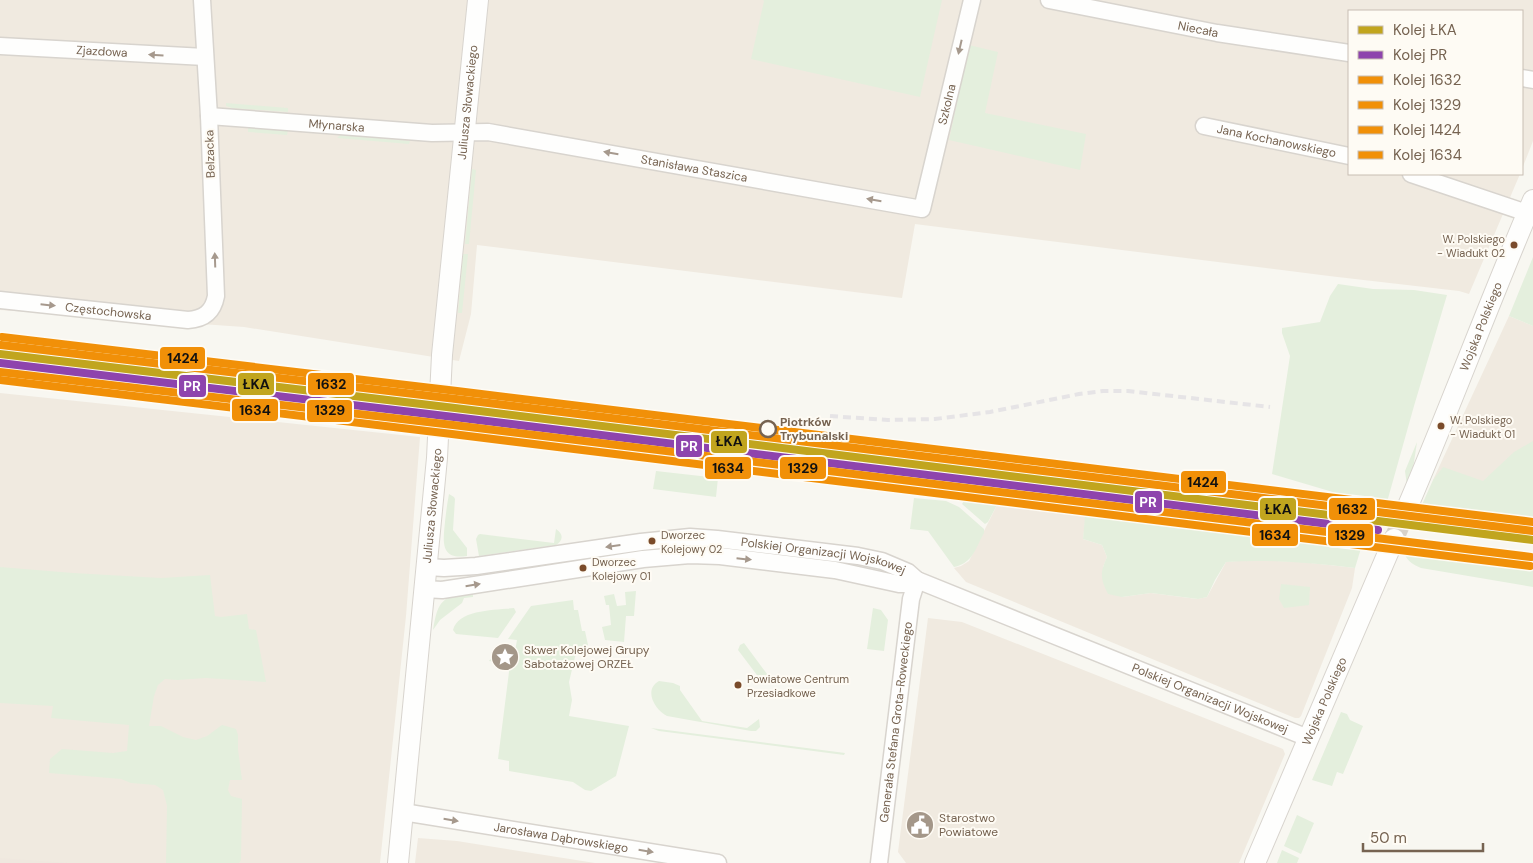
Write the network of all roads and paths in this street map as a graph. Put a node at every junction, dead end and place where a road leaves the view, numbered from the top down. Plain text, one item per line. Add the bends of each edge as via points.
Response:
1 (202, 0) edge
2 (478, 0) edge
3 (972, 0) edge
4 (1049, 0) edge
5 (0, 46) edge
6 (1348, 53) edge
7 (205, 57) junction
8 (209, 116) junction
9 (1204, 126) dead end
10 (464, 132) junction
11 (1348, 156) edge
12 (1415, 175) edge
13 (1530, 207) edge
14 (922, 209) joint
15 (0, 300) edge
16 (213, 308) joint
17 (1407, 508) tunnel mouth
18 (1394, 539) tunnel mouth
19 (641, 542) junction
20 (643, 559) junction
21 (427, 567) junction
22 (917, 580) junction
23 (424, 589) junction
24 (1308, 738) junction
25 (403, 812) junction
26 (398, 863) edge
27 (718, 863) edge
28 (879, 863) edge
29 (1255, 863) edge

1 - 7 street, Belzacka
2 - 10 street, Juliusza Słowackiego
3 -> 14 street, Szkolna
4 - 6 street, Niecała via 1234,36
7 -> 5 street, Zjazdowa
7 - 8 street, Belzacka
8 - 10 street, Młynarska via 432,133
16 -> 8 street, Belzacka via 216,296
9 - 11 street, Jana Kochanowskiego
14 -> 10 street, Stanisława Staszica via 488,132
10 - 21 street, Juliusza Słowackiego via 442,355
12 - 13 street
13 - 17 street, Wojska Polskiego
15 -> 16 street, Częstochowska via 188,320 203,317
18 - 24 street, Wojska Polskiego
19 - 20 street
19 -> 21 street, Polskiej Organizacji Wojskowej via 476,566
19 - 22 street, Polskiej Organizacji Wojskowej via 690,537 858,556 895,565
20 -> 22 street, Polskiej Organizacji Wojskowej via 720,556 835,570 899,584
23 -> 20 street, Polskiej Organizacji Wojskowej via 442,590
21 - 23 street, Juliusza Słowackiego
22 - 24 street, Polskiej Organizacji Wojskowej
22 - 28 street, Generała Stefana Grota-Roweckiego via 911,600
23 - 25 street, Juliusza Słowackiego
24 - 29 street, Wojska Polskiego
25 - 26 street, Juliusza Słowackiego
25 -> 27 street, Jarosława Dąbrowskiego

